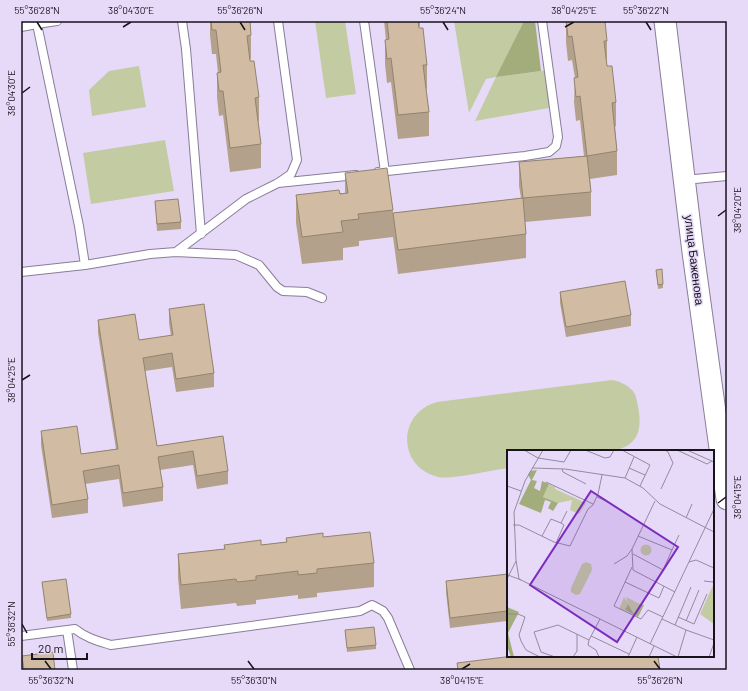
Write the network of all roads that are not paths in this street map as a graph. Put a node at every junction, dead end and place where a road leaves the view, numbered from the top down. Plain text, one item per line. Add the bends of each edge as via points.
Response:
1 (57, 21) edge
2 (182, 21) edge
3 (278, 21) edge
4 (364, 21) edge
5 (542, 21) edge
6 (665, 21) edge
7 (37, 24) junction
8 (21, 27) edge
9 (385, 172) junction
10 (727, 176) edge
11 (684, 180) junction
12 (278, 183) junction
13 (201, 234) junction
14 (176, 252) junction
15 (85, 265) junction
16 (21, 272) edge
17 (322, 298) dead end
18 (727, 499) edge
19 (67, 630) junction
20 (21, 636) edge
21 (73, 670) edge
22 (410, 670) edge

1 - 7 lane
2 - 13 lane
3 - 12 lane via 297,160 291,174
4 - 9 lane
5 - 9 lane via 558,137 556,146 549,152 525,156
6 - 11 street, улица Баженова
7 - 8 lane
7 - 15 lane
9 - 12 lane
10 - 11 lane
11 - 18 street, улица Баженова
12 - 13 lane via 246,200
13 - 14 lane
14 - 15 lane
14 - 17 lane via 236,256 259,265 283,291 307,292
15 - 16 lane
19 - 20 lane
19 - 21 lane
19 - 22 lane via 75,629 82,636 112,645 360,610 372,605 383,610 388,618

